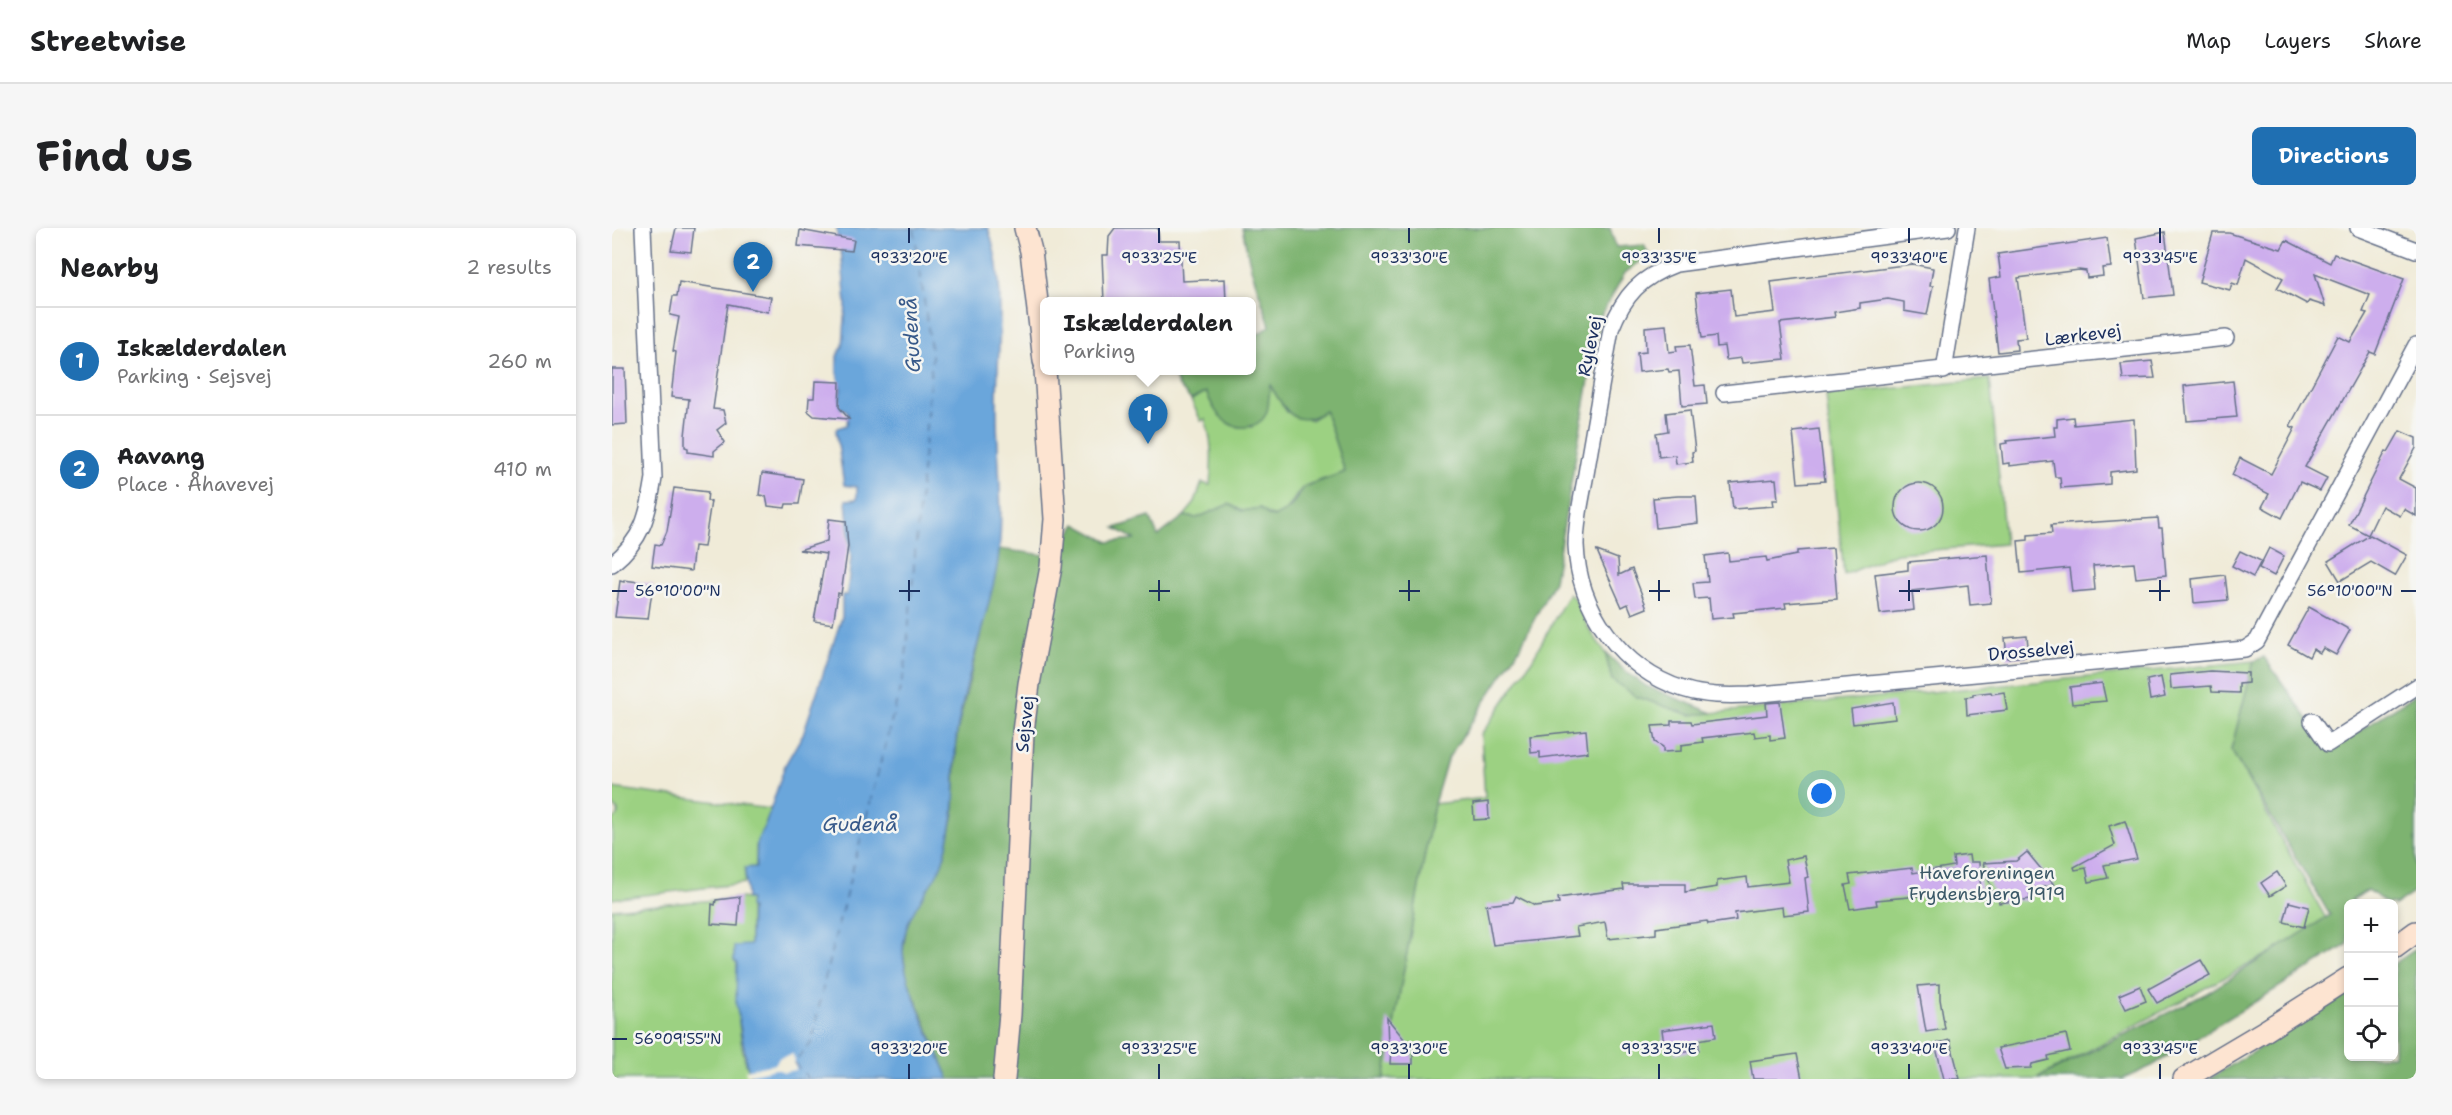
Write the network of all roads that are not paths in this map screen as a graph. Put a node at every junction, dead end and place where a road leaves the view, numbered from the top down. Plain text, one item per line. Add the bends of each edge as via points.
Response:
1 (644, 228) edge
2 (1025, 228) edge
3 (1948, 228) edge
4 (1966, 228) edge
5 (2358, 228) edge
6 (2416, 250) edge
7 (1040, 327) edge
8 (2226, 338) dead end
9 (2416, 345) edge
10 (1944, 371) junction
11 (1045, 375) edge
12 (1724, 393) dead end
13 (1577, 523) joint
14 (612, 564) edge
15 (2416, 687) edge
16 (2312, 722) dead end
17 (2416, 932) edge
18 (2398, 945) edge
19 (2344, 981) edge
20 (1004, 1079) edge
21 (2184, 1079) edge

1 - 14 street via 654,478 641,533
2 - 7 street
3 - 13 street, Rylevej via 1676,264 1643,281 1619,307 1611,329
4 - 10 street
5 - 6 street
8 - 10 street, Lærkevej
9 - 13 street, Drosselvej via 2257,641 2241,650 1868,686 1716,696 1682,689 1651,675 1624,654 1602,628 1586,597 1578,564
10 - 12 street, Lærkevej
11 - 20 street, Sejsvej via 1055,519 1051,567 1023,732
15 - 16 street via 2328,744
17 - 18 street
19 - 21 street

